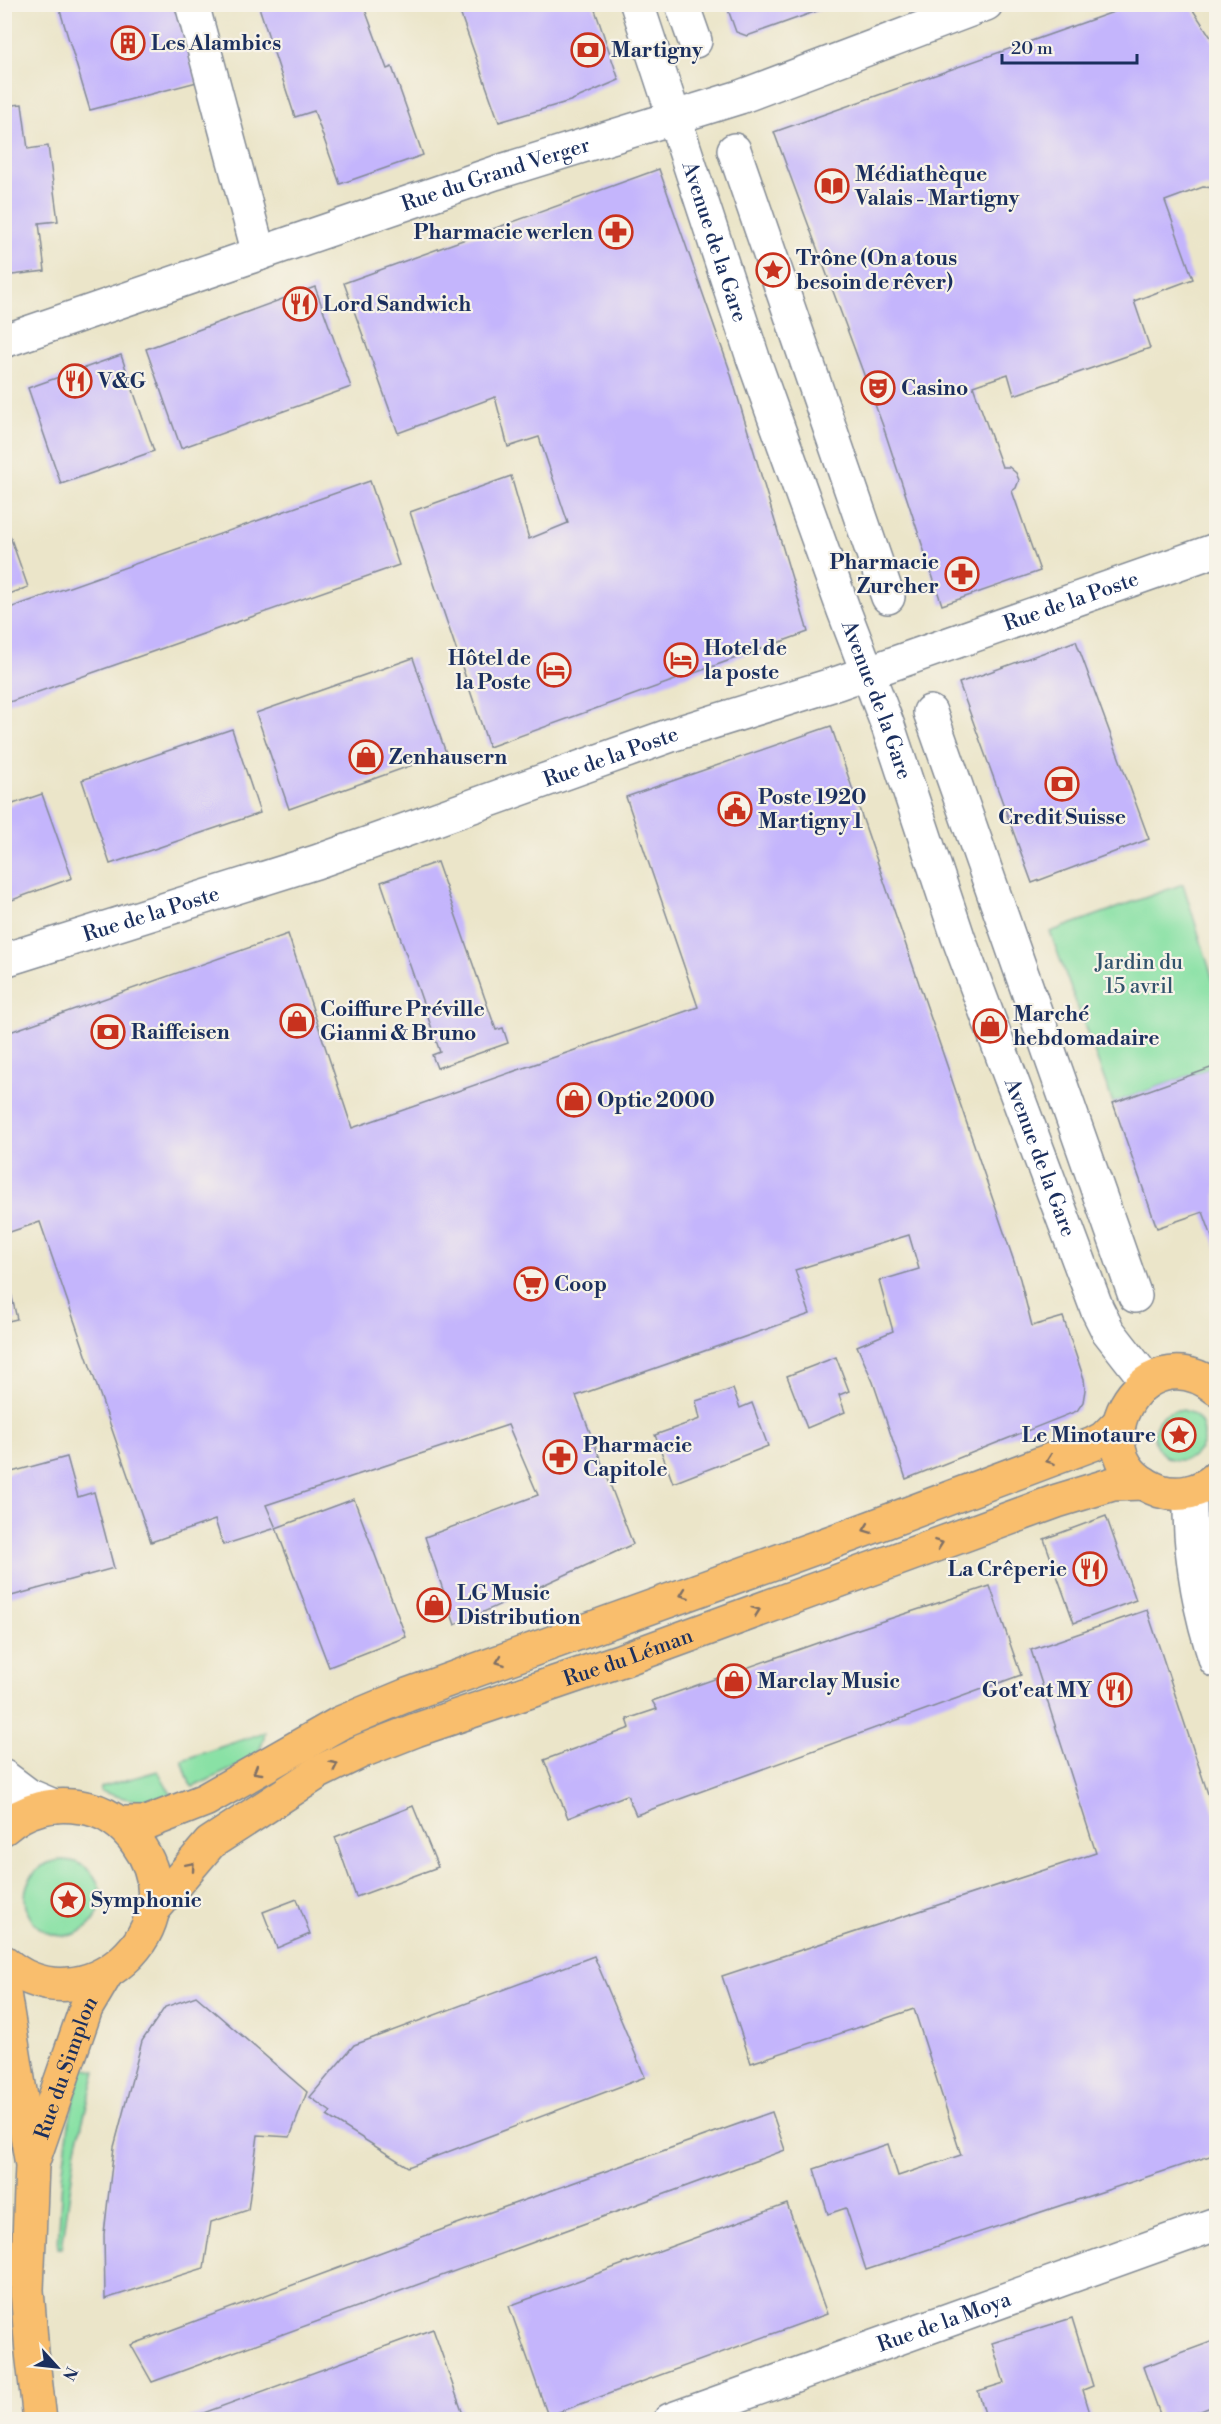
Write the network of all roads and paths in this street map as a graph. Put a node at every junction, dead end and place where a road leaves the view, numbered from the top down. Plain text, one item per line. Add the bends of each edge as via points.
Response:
1 (192, 4) edge
2 (637, 4) edge
3 (682, 4) edge
4 (986, 4) edge
5 (695, 41) dead end
6 (675, 117) junction
7 (734, 150) dead end
8 (259, 254) junction
9 (4, 341) edge
10 (1216, 550) edge
11 (888, 597) dead end
12 (868, 672) junction
13 (930, 712) dead end
14 (4, 960) edge
15 (1136, 1296) dead end
16 (1209, 1379) edge
17 (1147, 1382) junction
18 (1119, 1423) junction
19 (1144, 1483) junction
20 (1203, 1485) edge
21 (1216, 1661) edge
22 (4, 1777) edge
23 (54, 1806) junction
24 (119, 1824) junction
25 (4, 1828) edge
26 (153, 1910) junction
27 (4, 1962) edge
28 (106, 1974) junction
29 (4, 1993) edge
30 (32, 2165) junction
31 (1216, 2224) edge
32 (675, 2419) edge
33 (40, 2420) edge

1 - 8 street
2 - 6 street, Avenue de la Gare
3 - 5 street
4 - 6 street, Rue du Grand Verger via 740,97
6 - 8 street, Rue du Grand Verger via 495,173
6 - 12 street, Avenue de la Gare via 753,358
7 - 11 street
8 - 9 street, Rue du Grand Verger
10 - 12 street, Rue de la Poste
12 - 14 street, Rue de la Poste via 674,734 316,862
12 - 17 street, Avenue de la Gare via 958,937 1096,1309
13 - 15 street
16 - 17 main road via 1170,1374
17 - 18 main road via 1128,1399
18 - 19 main road via 1124,1461
18 -> 24 main road, Rue du Léman via 1094,1444 399,1698 340,1723 205,1800 146,1823
19 - 20 main road via 1164,1492
26 -> 19 main road, Rue du Léman via 210,1844 319,1772 362,1751 1057,1501 1113,1484
20 - 21 street via 1189,1531 1196,1581
22 - 23 street
23 - 24 main road via 88,1808
23 - 25 main road via 25,1814
24 - 26 main road via 131,1834 148,1862
26 - 28 main road via 137,1947
27 - 28 main road via 22,1974 50,1983 78,1983
28 - 30 main road, Rue du Simplon via 86,2008
29 - 30 main road, Rue du Simplon
30 - 33 main road, Rue du Simplon via 27,2290
31 - 32 street, Rue de la Moya

